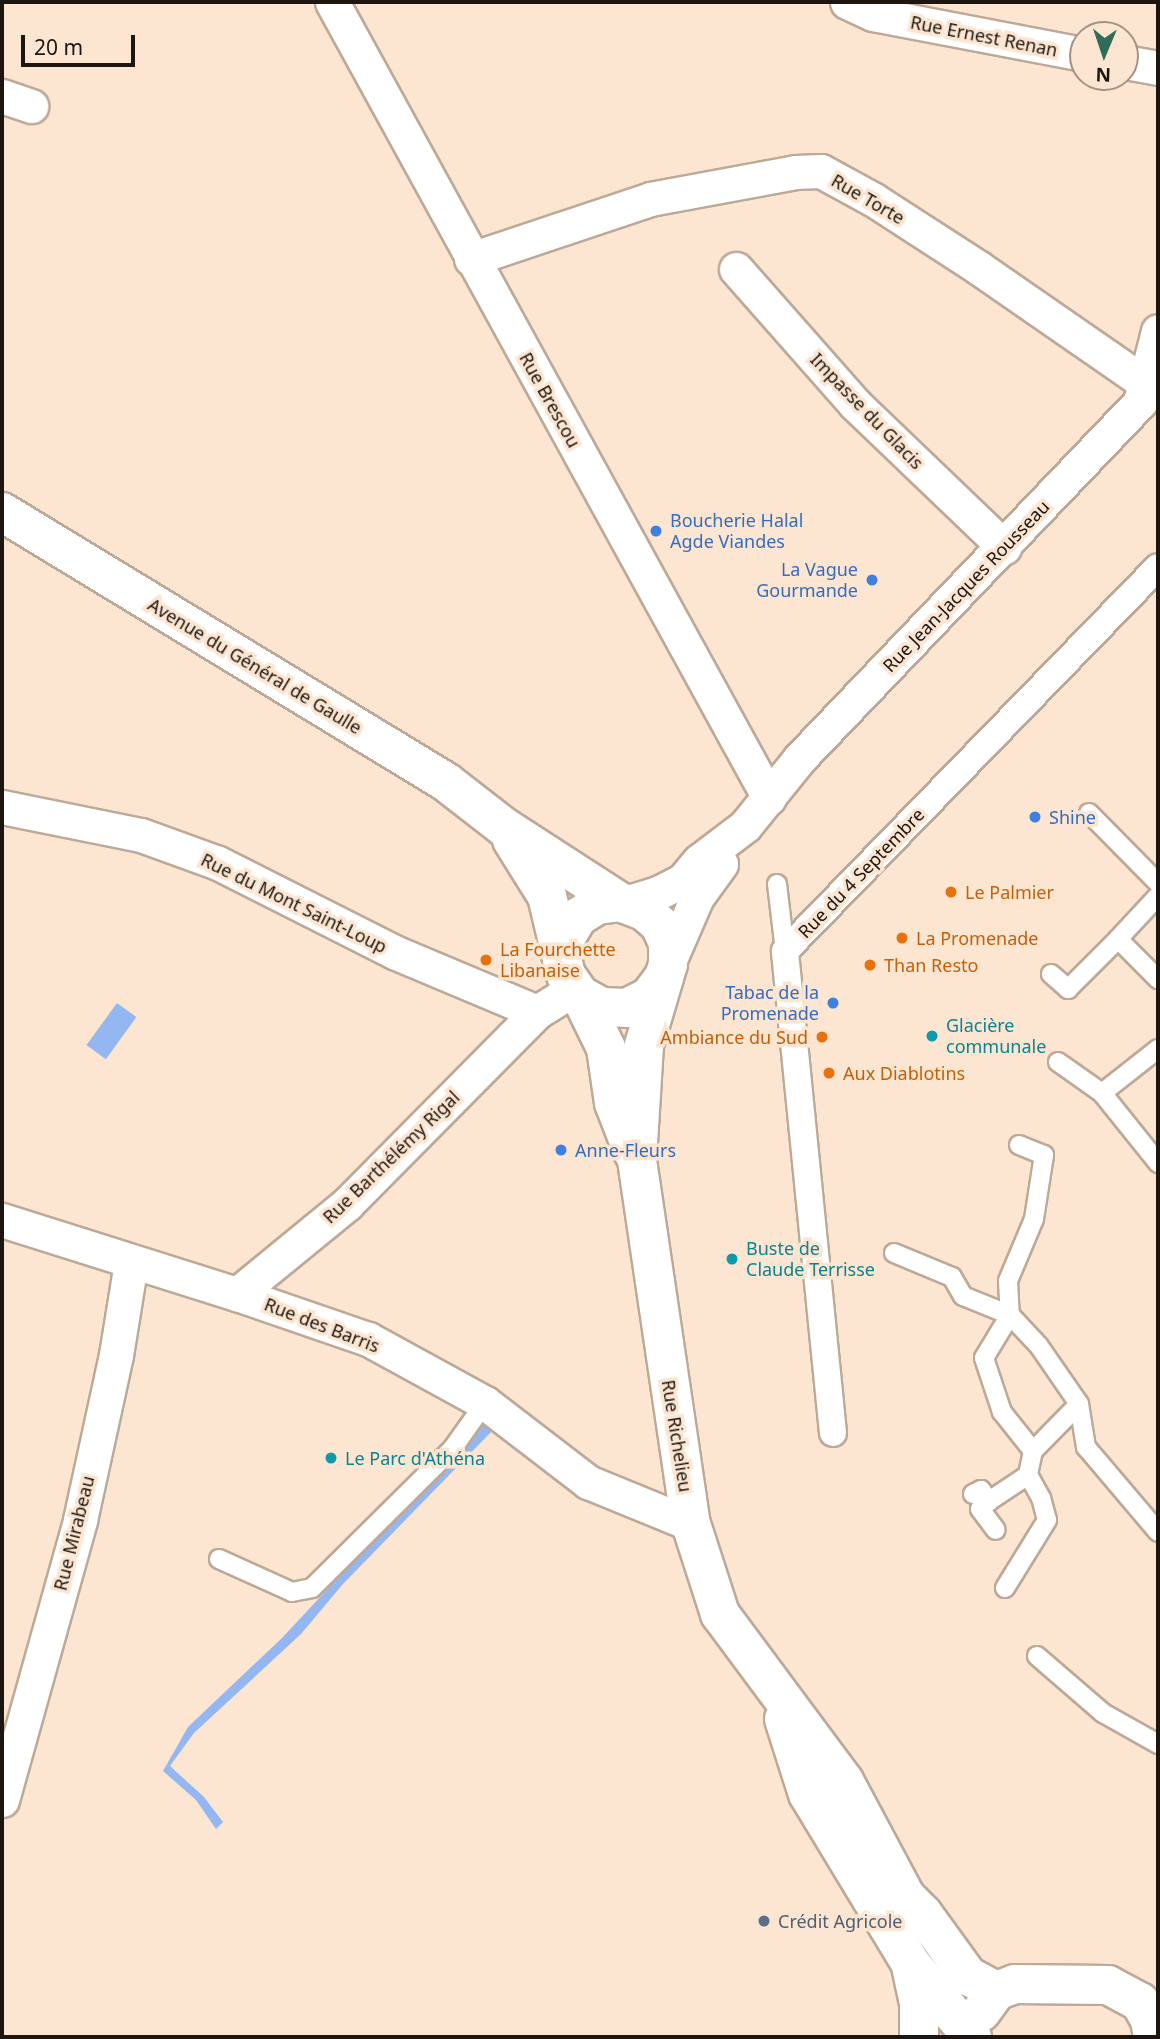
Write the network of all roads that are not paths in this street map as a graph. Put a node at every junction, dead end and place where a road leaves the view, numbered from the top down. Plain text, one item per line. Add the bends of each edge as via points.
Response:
1 (332, 2) edge
2 (847, 2) edge
3 (1069, 51) edge
4 (1139, 65) edge
5 (1158, 68) edge
6 (471, 259) junction
7 (736, 269) dead end
8 (1158, 331) edge
9 (1145, 383) junction
10 (2, 512) edge
11 (1004, 547) junction
12 (1158, 567) edge
13 (769, 798) junction
14 (2, 807) edge
15 (1089, 813) dead end
16 (745, 826) junction
17 (503, 827) junction
18 (1158, 883) edge
19 (778, 884) dead end
20 (1158, 896) edge
21 (622, 903) junction
22 (1118, 939) junction
23 (785, 951) junction
24 (666, 971) junction
25 (1051, 974) dead end
26 (1158, 979) edge
27 (572, 981) junction
28 (537, 1012) junction
29 (1158, 1049) edge
30 (1058, 1062) dead end
31 (1102, 1093) junction
32 (1019, 1145) dead end
33 (637, 1160) junction
34 (1158, 1163) edge
35 (2, 1220) edge
36 (894, 1253) dead end
37 (131, 1262) junction
38 (237, 1294) junction
39 (1010, 1315) junction
40 (485, 1403) junction
41 (1079, 1404) junction
42 (833, 1433) dead end
43 (1033, 1451) junction
44 (1028, 1475) junction
45 (691, 1524) junction
46 (1157, 1526) edge
47 (996, 1530) dead end
48 (219, 1559) dead end
49 (1005, 1588) dead end
50 (1037, 1656) dead end
51 (775, 1691) junction
52 (1158, 1744) edge
53 (2, 1800) edge
54 (911, 1964) junction
55 (996, 1991) junction
56 (1152, 2015) edge
57 (919, 2037) edge
58 (974, 2037) edge

1 - 6 street, Rue Brescou
2 - 3 street, Rue Ernest Renan via 873,14
4 - 5 street
6 - 9 street, Rue Torte via 650,199 821,171 979,268
6 - 13 street, Rue Brescou
7 - 11 street, Impasse du Glacis via 855,404
8 - 9 street, Rue Jean-Jacques Rousseau
9 - 11 street, Rue Jean-Jacques Rousseau via 1140,401
10 - 17 main road, Avenue du Général de Gaulle via 446,782
11 - 13 street, Rue Jean-Jacques Rousseau via 800,758
12 - 23 street, Rue du 4 Septembre
13 - 16 street, Rue Jean-Jacques Rousseau
14 - 28 street, Rue du Mont Saint-Loup via 141,835 218,863 394,951
15 - 18 lane
16 - 21 street, Rue Jean-Jacques Rousseau via 699,861 682,881
16 - 24 street, Rue Jean-Jacques Rousseau via 697,897
17 - 21 main road, Avenue du Général de Gaulle
17 - 27 main road, Avenue du Général de Gaulle via 547,896
19 - 23 lane
20 - 22 lane
21 - 24 main road via 644,911 660,925 668,943
21 - 27 main road via 597,905 578,917 566,937
22 - 25 lane via 1068,989
22 - 26 lane
23 - 42 street, Rue du 4 Septembre
24 - 27 main road via 649,997 627,1008 602,1007
24 - 33 main road, Rue Richelieu via 644,1045
27 - 28 street
27 - 33 main road, Rue Richelieu via 606,1048 614,1103
28 - 38 street, Rue Barthélémy Rigal via 347,1204
29 - 31 lane
30 - 31 lane
31 - 34 lane
32 - 39 lane via 1044,1155 1034,1219 1009,1281
33 - 45 main road, Rue Richelieu
35 - 37 street, Rue des Barris
36 - 39 lane via 952,1277 962,1296
37 - 38 street, Rue des Barris
37 - 53 street, Rue Mirabeau via 80,1520
38 - 40 street, Rue des Barris via 368,1339
39 - 41 lane via 1039,1346
39 - 43 lane via 984,1358 1002,1412
40 - 45 street, Rue des Barris via 588,1482
40 - 48 lane via 453,1448 312,1588 292,1592
41 - 43 lane
41 - 46 lane via 1086,1447
43 - 44 lane
44 - 47 lane via 981,1498 980,1509
44 - 49 lane via 1047,1520
45 - 51 main road, Rue Richelieu via 720,1614
50 - 52 lane via 1103,1713
51 - 54 main road, Rue Richelieu via 808,1794
51 - 55 main road, Rue Richelieu via 844,1782 906,1897 968,1976
54 - 57 main road
54 - 58 main road, Rue Richelieu
55 - 56 main road via 1016,1984 1108,1985
55 - 58 main road via 976,2019

